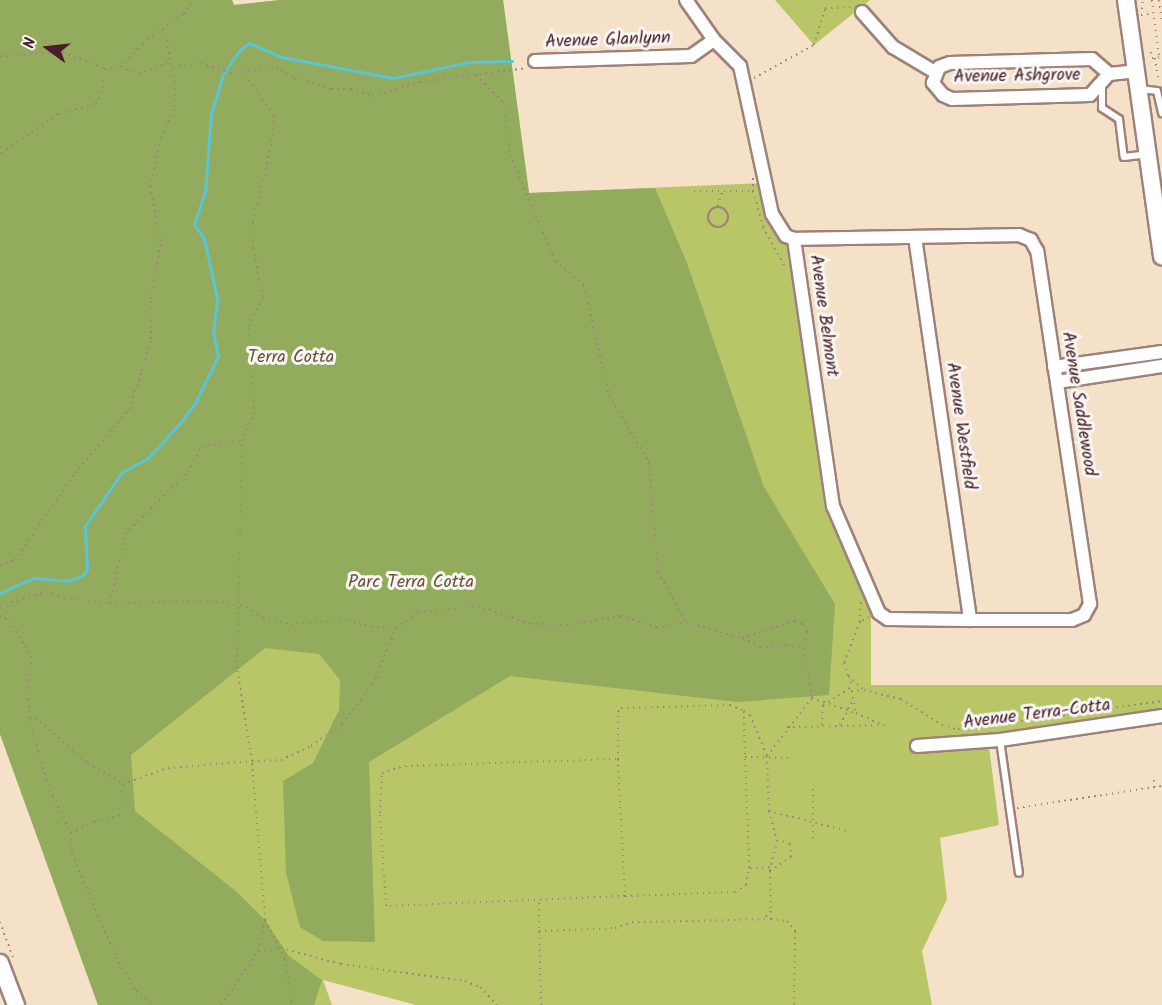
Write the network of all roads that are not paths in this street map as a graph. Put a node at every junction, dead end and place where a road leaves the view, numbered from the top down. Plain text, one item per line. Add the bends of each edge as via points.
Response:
1 (686, 0) edge
2 (1126, 0) edge
3 (862, 12) road end
4 (714, 40) junction
5 (535, 61) road end
6 (1136, 71) junction
7 (935, 72) junction
8 (1106, 78) junction
9 (1138, 89) junction
10 (1162, 113) edge
11 (1147, 154) junction
12 (915, 237) junction
13 (794, 239) junction
14 (1162, 251) edge
15 (1162, 352) edge
16 (1162, 366) edge
17 (1054, 367) junction
18 (1057, 382) junction
19 (888, 619) joint
20 (970, 620) junction
21 (1162, 716) edge
22 (999, 741) junction
23 (917, 746) dead end
24 (1019, 873) dead end
25 (0, 963) edge
26 (16, 1005) edge

1 - 4 street, Avenue Belmont
2 - 6 street
3 - 7 street, Avenue Ashgrove via 893,47
4 - 5 street, Avenue Glanlynn via 691,56
4 - 13 street, Avenue Belmont via 740,66 772,214 786,236
6 - 8 street, Avenue Ashgrove
6 - 9 street
7 - 8 street, Avenue Ashgrove via 950,63 1092,59
7 - 8 street, Avenue Ashgrove via 935,89 952,99 1090,95
8 - 11 lane via 1102,108 1119,119 1124,158
9 - 10 lane via 1157,91
9 - 11 street
11 - 14 street
12 - 13 street, Avenue Saddlewood
12 - 17 street, Avenue Saddlewood via 1019,235 1031,240 1037,251
12 - 20 street, Avenue Westfield
13 - 19 street, Avenue Belmont via 834,506 872,600
15 - 17 street
16 - 18 street
17 - 18 street, Avenue Saddlewood
18 - 20 street, Avenue Saddlewood via 1090,604 1083,615 1072,620
19 - 20 street, Avenue Saddlewood
21 - 22 street, Avenue Terra-Cotta
22 - 23 street, Avenue Terra-Cotta
22 - 24 lane
25 - 26 street

